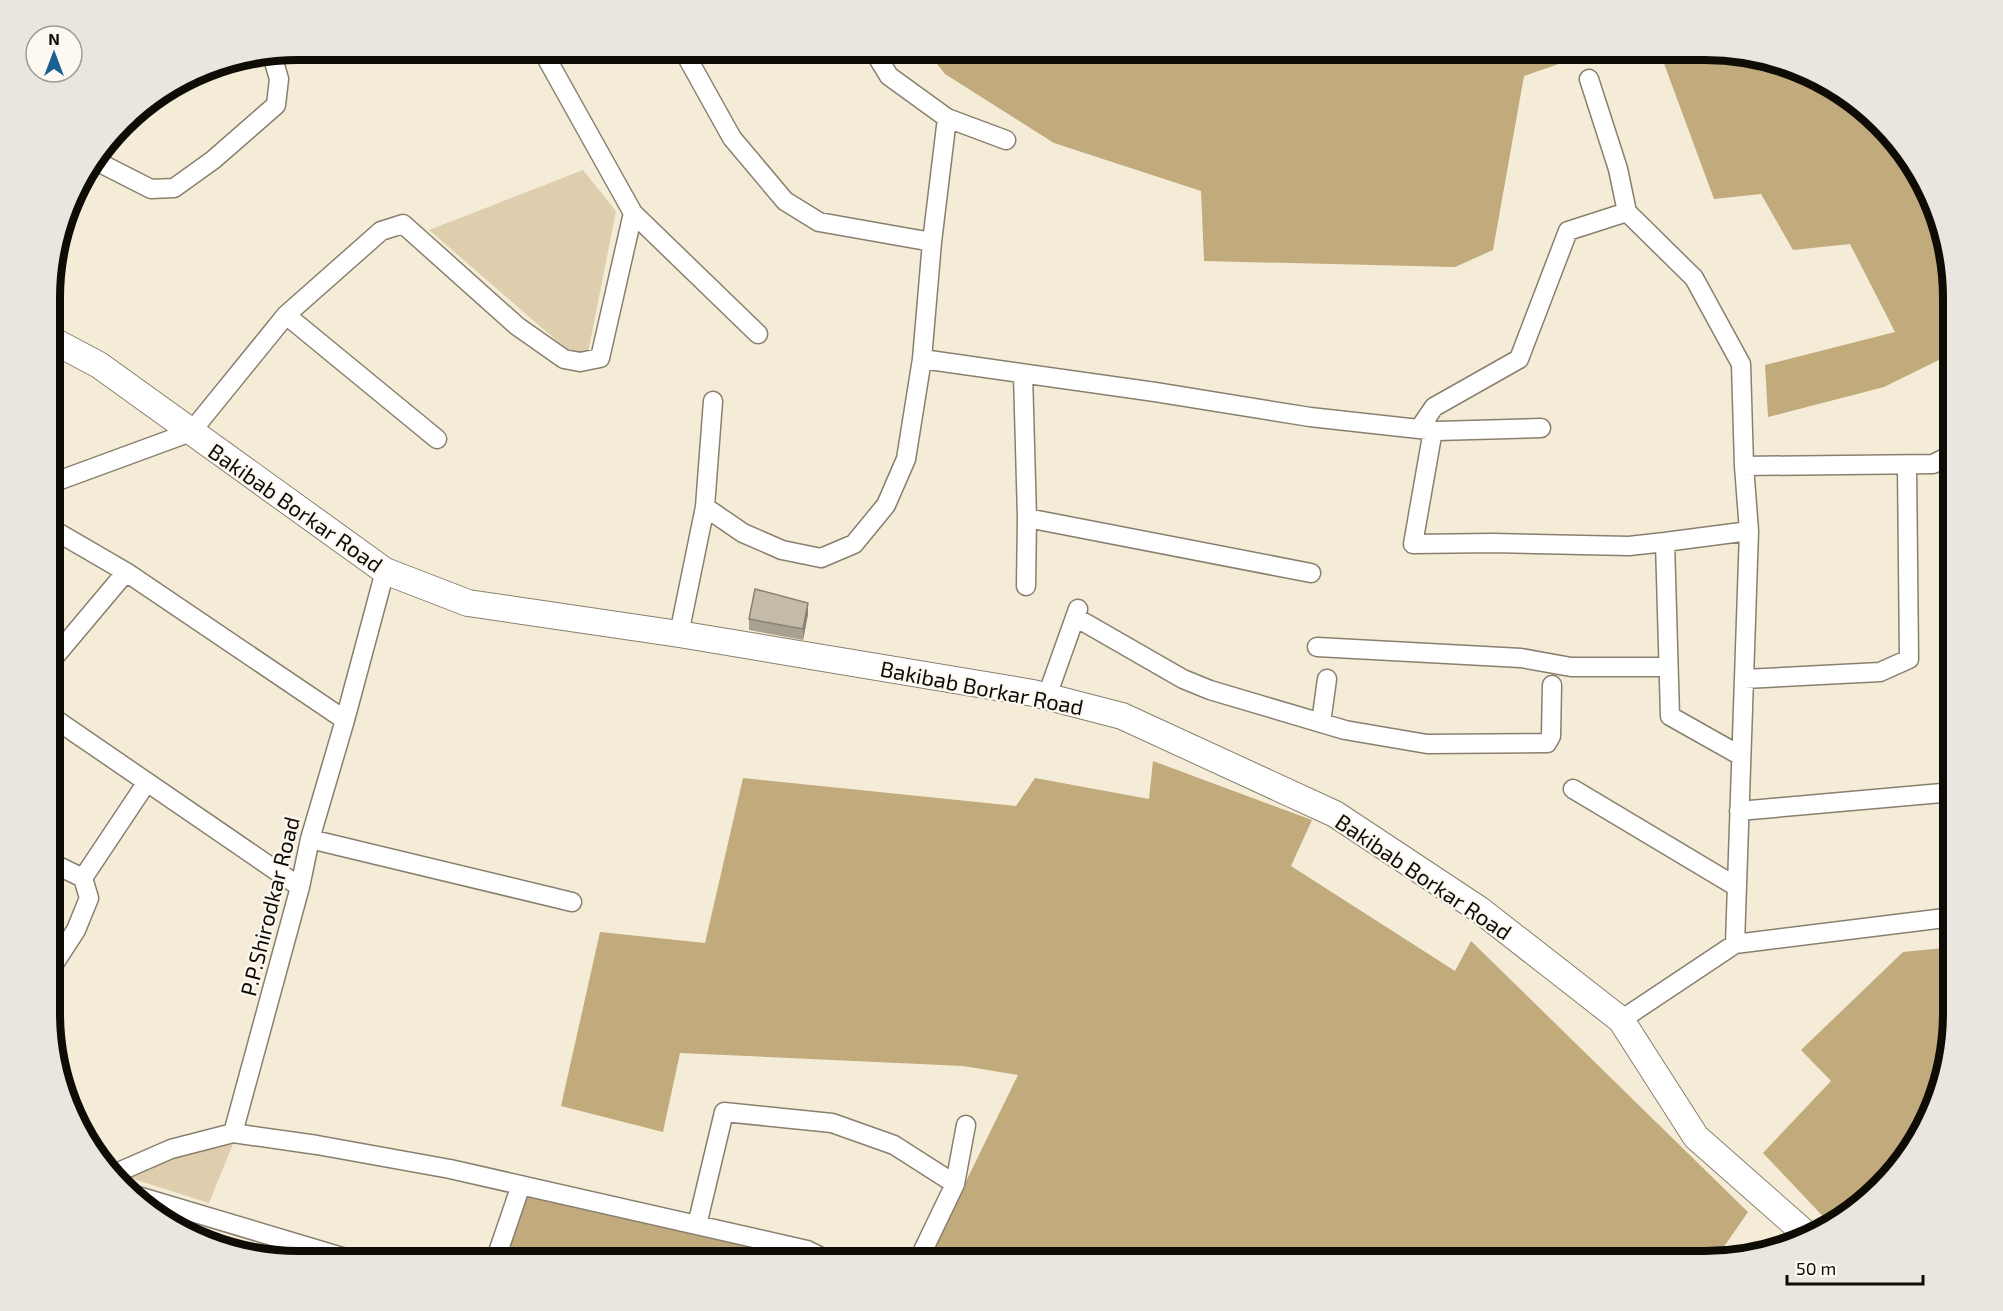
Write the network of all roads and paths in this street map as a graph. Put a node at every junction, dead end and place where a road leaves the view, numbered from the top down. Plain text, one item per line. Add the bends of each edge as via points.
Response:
1 (548, 60) edge
2 (689, 60) edge
3 (879, 60) edge
4 (274, 62) edge
5 (1589, 79) dead end
6 (947, 118) junction
7 (1006, 140) dead end
8 (102, 164) edge
9 (1627, 212) junction
10 (633, 213) junction
11 (932, 242) junction
12 (286, 315) junction
13 (758, 334) dead end
14 (60, 344) edge
15 (922, 359) junction
16 (1023, 374) junction
17 (713, 401) dead end
18 (1541, 428) dead end
19 (1426, 430) junction
20 (191, 432) junction
21 (437, 439) dead end
22 (1943, 459) edge
23 (1744, 465) junction
24 (1907, 465) junction
25 (60, 480) edge
26 (705, 507) junction
27 (1027, 518) junction
28 (1749, 531) junction
29 (60, 534) edge
30 (1665, 542) junction
31 (126, 572) junction
32 (385, 572) junction
33 (1311, 573) dead end
34 (1026, 586) dead end
35 (679, 634) junction
36 (1317, 647) dead end
37 (60, 650) edge
38 (1668, 667) junction
39 (1327, 679) dead end
40 (1744, 679) junction
41 (1552, 685) dead end
42 (1047, 696) junction
43 (345, 720) junction
44 (60, 722) edge
45 (1322, 723) junction
46 (1741, 756) junction
47 (147, 782) junction
48 (1573, 789) dead end
49 (1943, 793) edge
50 (1739, 811) junction
51 (310, 838) junction
52 (60, 868) edge
53 (82, 878) junction
54 (300, 887) junction
55 (1737, 887) junction
56 (572, 902) dead end
57 (1943, 918) edge
58 (1735, 944) junction
59 (60, 955) edge
60 (1621, 1020) junction
61 (966, 1125) dead end
62 (234, 1133) junction
63 (120, 1171) edge
64 (955, 1184) junction
65 (521, 1185) junction
66 (150, 1200) edge
67 (697, 1225) junction
68 (1802, 1230) edge
69 (320, 1251) edge
70 (498, 1251) edge
71 (809, 1251) edge
72 (923, 1251) edge

1 - 10 street
2 - 11 street via 732,138 785,201 819,222
3 - 6 street via 889,76
4 - 8 street via 279,79 276,105 174,188 151,189
5 - 9 street via 1618,169
6 - 7 street
6 - 11 street
9 - 19 street via 1568,231 1519,359 1434,407
9 - 23 street via 1694,278 1741,364
10 - 12 street via 600,358 580,362 564,359 517,326 403,224 381,231
10 - 13 street
11 - 15 street
12 - 20 street
12 - 21 street
14 - 20 street, Bakibab Borkar Road via 99,365
15 - 16 street
15 - 26 street via 906,459 886,505 854,544 821,558 782,550 743,533
16 - 19 street via 1310,417
16 - 27 street
17 - 26 street
18 - 19 street
19 - 30 street via 1413,544 1629,546
20 - 25 street
20 - 32 street, Bakibab Borkar Road
22 - 24 street via 1933,464
23 - 24 street
23 - 28 street
24 - 40 street via 1909,659 1880,672
26 - 35 street
27 - 33 street
27 - 34 street
28 - 30 street
28 - 40 street
29 - 31 street
30 - 38 street
31 - 37 street
31 - 43 street
32 - 35 street, Bakibab Borkar Road via 468,603
32 - 43 street, P.P.Shirodkar Road
35 - 42 street, Bakibab Borkar Road
36 - 38 street via 1521,658 1571,667
38 - 46 street via 1670,716
39 - 45 street
40 - 46 street
41 - 45 street via 1551,736 1546,742 1427,744
42 - 45 street via 1076,613 1183,679
42 - 60 street, Bakibab Borkar Road via 1122,716 1335,814 1480,910
43 - 51 street, P.P.Shirodkar Road
44 - 47 street
46 - 50 street
47 - 53 street
47 - 54 street
48 - 55 street
49 - 50 street
50 - 55 street
51 - 54 street, P.P.Shirodkar Road
51 - 56 street
52 - 53 street
53 - 59 street via 89,898 76,930
54 - 62 street, P.P.Shirodkar Road
55 - 58 street
57 - 58 street
58 - 60 street
60 - 68 street, Bakibab Borkar Road via 1696,1137
61 - 64 street
62 - 63 street via 171,1149
62 - 65 street via 439,1167
64 - 67 street via 894,1145 832,1123 724,1112
64 - 72 street
65 - 67 street
65 - 70 street
66 - 69 street
67 - 71 street

